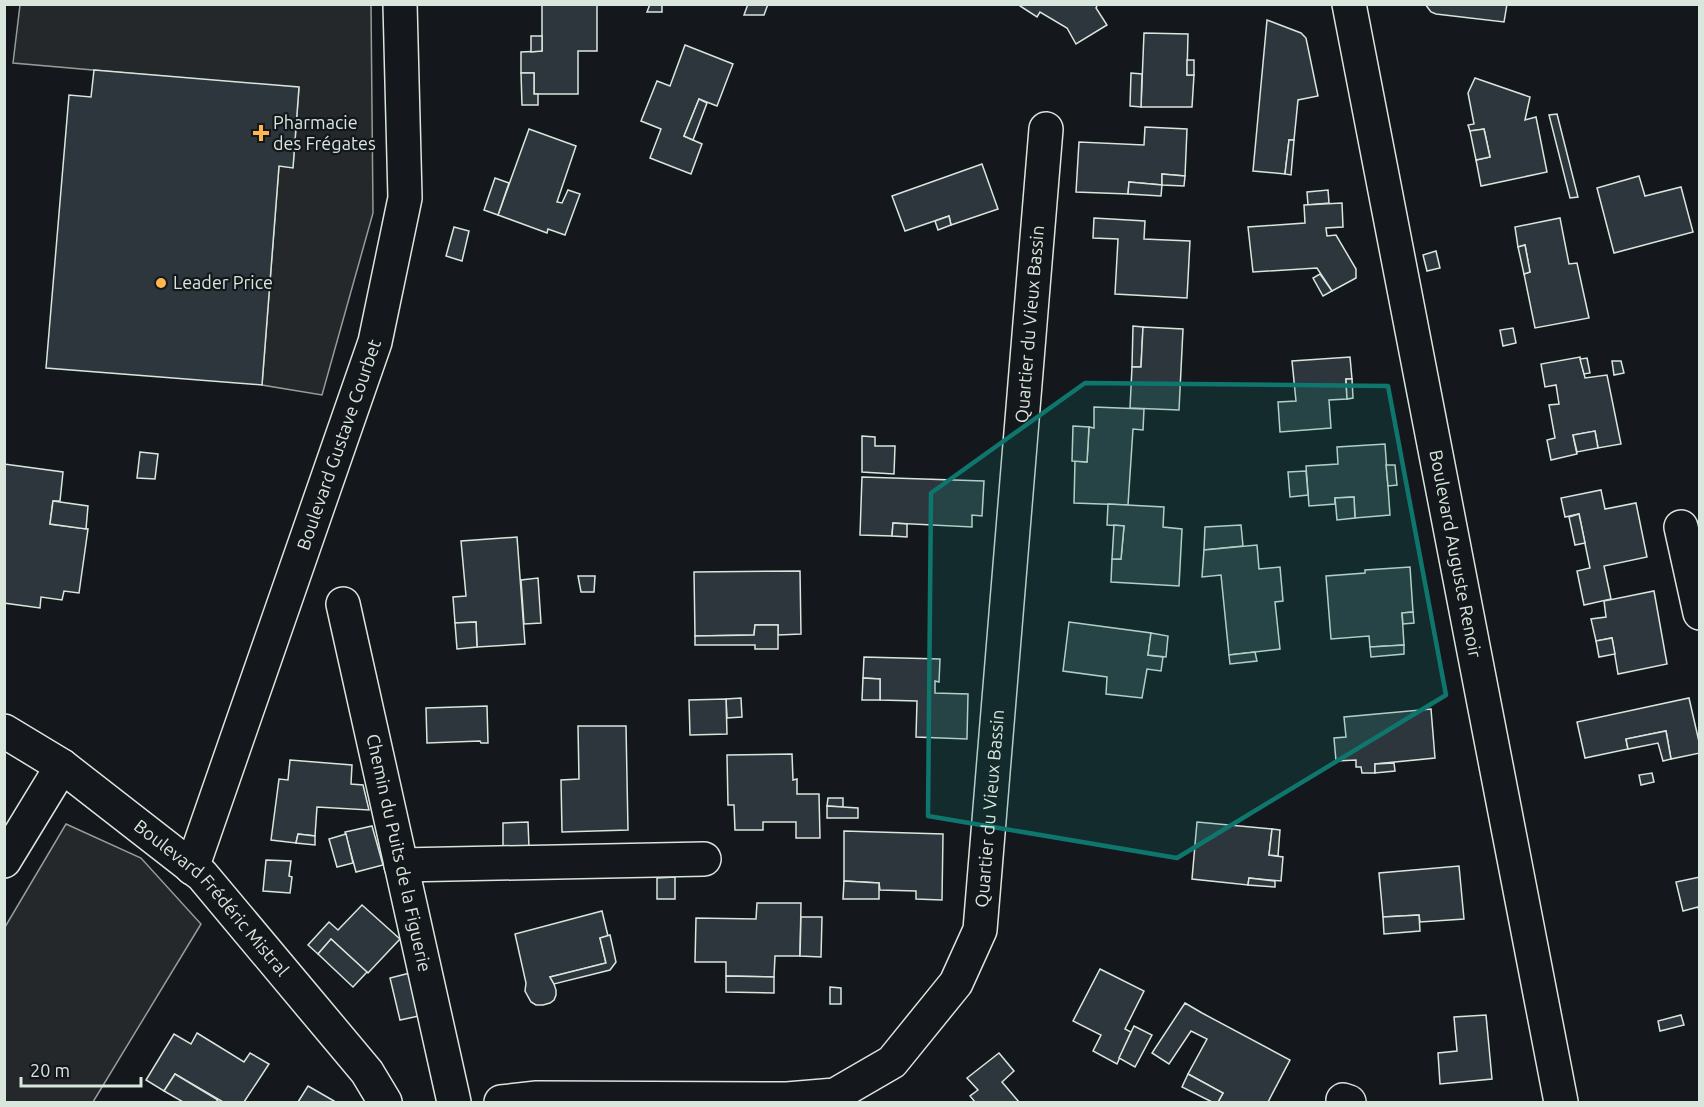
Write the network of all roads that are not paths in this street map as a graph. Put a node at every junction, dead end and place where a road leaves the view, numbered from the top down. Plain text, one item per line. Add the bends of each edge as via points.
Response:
1 (400, 4) edge
2 (1349, 4) edge
3 (1046, 129) dead end
4 (1681, 527) dead end
5 (344, 604) dead end
6 (1700, 613) edge
7 (4, 731) edge
8 (62, 766) junction
9 (704, 859) dead end
10 (4, 861) edge
11 (401, 865) junction
12 (192, 868) junction
13 (386, 1102) edge
14 (454, 1102) edge
15 (501, 1102) edge
16 (1561, 1102) edge

1 - 12 street, Boulevard Gustave Courbet via 405,198 375,342
2 - 16 street, Boulevard Auguste Renoir
3 - 15 street, Quartier du Vieux Bassin via 980,930 956,983 892,1062 835,1095 787,1099 537,1098
4 - 6 street
5 - 11 street, Chemin du Puits de la Figuerie
7 - 8 street, Boulevard Frédéric Mistral
8 - 10 street
8 - 12 street, Boulevard Frédéric Mistral
9 - 11 street
11 - 14 street, Chemin du Puits de la Figuerie
12 - 13 street, Boulevard Frédéric Mistral via 202,875 367,1072

